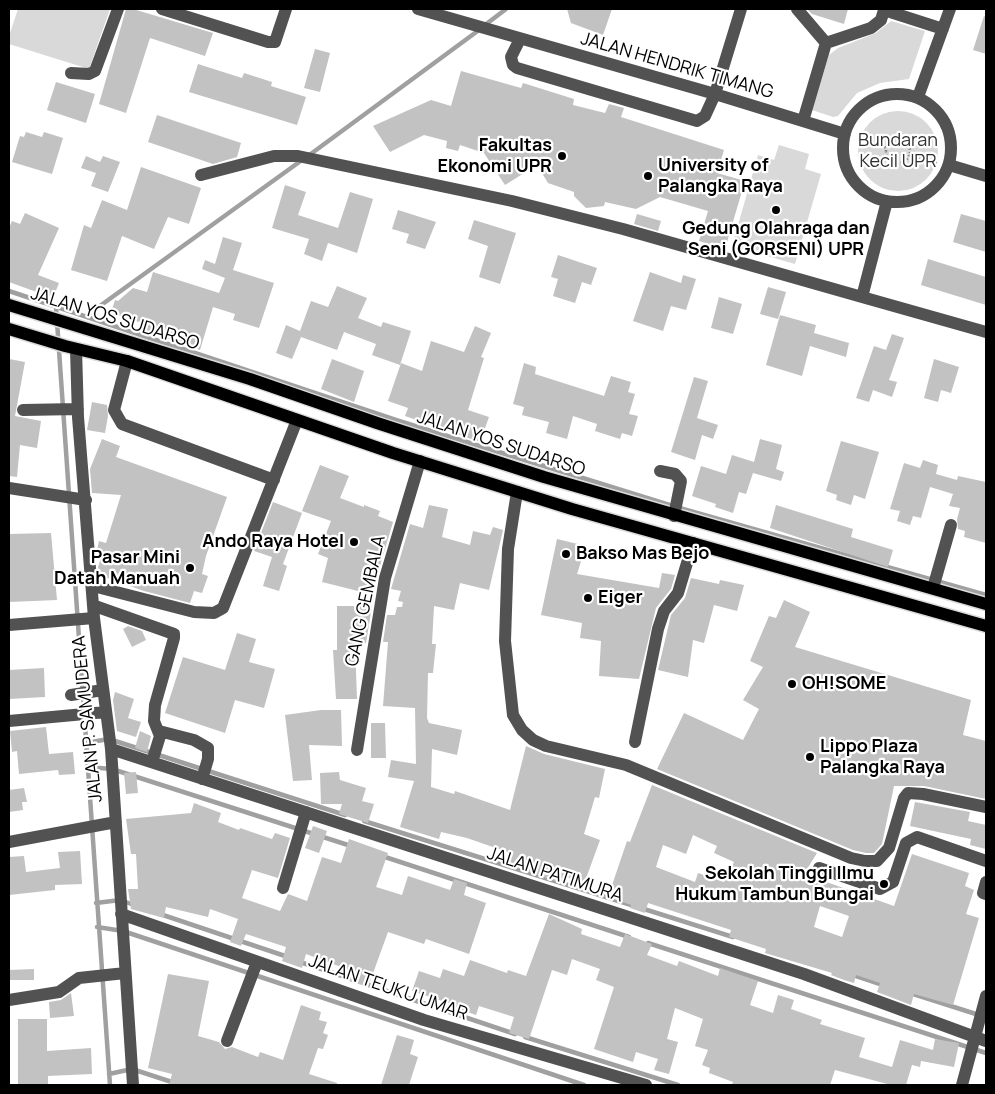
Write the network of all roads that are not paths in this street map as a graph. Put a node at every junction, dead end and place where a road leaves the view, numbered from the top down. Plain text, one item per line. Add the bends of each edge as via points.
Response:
1 (118, 9) edge
2 (162, 9) edge
3 (286, 9) edge
4 (418, 9) edge
5 (741, 9) edge
6 (797, 9) edge
7 (885, 9) edge
8 (950, 9) edge
9 (943, 29) junction
10 (520, 39) junction
11 (826, 44) junction
12 (71, 73) dead end
13 (716, 94) junction
14 (918, 97) junction
15 (802, 121) junction
16 (850, 136) junction
17 (944, 165) junction
18 (201, 175) dead end
19 (986, 176) edge
20 (887, 201) junction
21 (862, 297) junction
22 (9, 305) edge
23 (9, 328) edge
24 (986, 332) edge
25 (70, 348) junction
26 (127, 361) junction
27 (78, 409) junction
28 (23, 410) dead end
29 (297, 420) junction
30 (391, 428) junction
31 (386, 451) junction
32 (420, 461) junction
33 (660, 471) dead end
34 (274, 480) junction
35 (9, 488) edge
36 (517, 492) junction
37 (607, 496) junction
38 (86, 500) junction
39 (674, 516) junction
40 (604, 518) junction
41 (951, 525) dead end
42 (693, 543) junction
43 (93, 586) junction
44 (933, 588) junction
45 (986, 604) edge
46 (94, 612) junction
47 (9, 625) edge
48 (986, 626) edge
49 (103, 690) junction
50 (71, 695) dead end
51 (106, 712) junction
52 (9, 721) edge
53 (159, 731) junction
54 (635, 742) dead end
55 (111, 749) junction
56 (357, 750) dead end
57 (152, 762) junction
58 (202, 779) junction
59 (986, 807) edge
60 (306, 812) junction
61 (116, 822) junction
62 (9, 842) edge
63 (986, 861) edge
64 (819, 868) dead end
65 (986, 882) edge
66 (283, 888) dead end
67 (986, 894) edge
68 (122, 914) junction
69 (257, 962) junction
70 (125, 973) junction
71 (986, 996) edge
72 (9, 1000) edge
73 (980, 1039) edge
74 (227, 1041) dead end
75 (134, 1085) edge
76 (646, 1085) edge
77 (962, 1085) edge

1 - 12 street via 95,71
2 - 3 street via 275,42
4 - 10 street, JALAN HENDRIK TIMANG
5 - 13 street
6 - 11 street
7 - 9 street
7 - 11 street via 881,20 871,28
8 - 9 street
9 - 14 street
10 - 13 street, JALAN HENDRIK TIMANG
10 - 13 street via 511,56 517,68 693,121 700,121 705,116
11 - 15 street
13 - 15 street, JALAN HENDRIK TIMANG
14 - 16 street via 886,95 868,102 854,116
14 - 17 street via 934,108 946,125 951,145
15 - 16 street, JALAN HENDRIK TIMANG
16 - 20 street via 843,153 849,172 869,194
17 - 19 street
17 - 20 street via 939,182 925,195 906,201
18 - 21 street via 274,156 298,156 512,201
20 - 21 street
21 - 24 street
22 - 30 main road, JALAN YOS SUDARSO via 250,379
23 - 25 main road
25 - 26 main road
25 - 27 street, JALAN P. SAMUDERA
26 - 29 main road
26 - 34 street via 114,410 122,424
27 - 28 street
27 - 38 street, JALAN P. SAMUDERA
29 - 31 main road
29 - 34 street
30 - 31 main road
30 - 37 main road, JALAN YOS SUDARSO
31 - 32 main road
32 - 36 main road
32 - 56 street, GANG GEMBALA via 385,578
33 - 39 street via 675,474 681,480
34 - 43 street via 223,608 214,613 194,612
35 - 38 street
36 - 40 main road
36 - 59 street via 508,549 505,641 513,715 533,740 626,765 851,858 866,861 877,861 889,848 908,794
37 - 39 main road, JALAN YOS SUDARSO
37 - 40 main road
38 - 43 street, JALAN P. SAMUDERA
39 - 44 main road, JALAN YOS SUDARSO
40 - 42 main road
41 - 44 street
42 - 48 main road
42 - 54 street via 678,593 664,611 658,629
43 - 46 street, JALAN P. SAMUDERA
44 - 45 main road, JALAN YOS SUDARSO
46 - 47 street via 59,621
46 - 49 street, JALAN P. SAMUDERA
46 - 53 street via 174,634 153,715
49 - 50 street
49 - 51 street, JALAN P. SAMUDERA
51 - 52 street
51 - 55 street, JALAN P. SAMUDERA
53 - 57 street
53 - 58 street via 194,740 208,748
55 - 57 street, JALAN PATIMURA
55 - 61 street, JALAN P. SAMUDERA
57 - 58 street, JALAN PATIMURA
58 - 60 street, JALAN PATIMURA
60 - 66 street
60 - 73 street, JALAN PATIMURA via 804,974
61 - 62 street
61 - 68 street, JALAN P. SAMUDERA
63 - 64 street via 917,837 906,843 893,882 880,889
65 - 67 street via 983,893
68 - 69 street, JALAN TEUKU UMAR
68 - 70 street, JALAN P. SAMUDERA
69 - 74 street
69 - 76 street, JALAN TEUKU UMAR via 424,1020
70 - 72 street via 79,978 59,992
70 - 75 street, JALAN P. SAMUDERA
71 - 73 street
73 - 77 street

